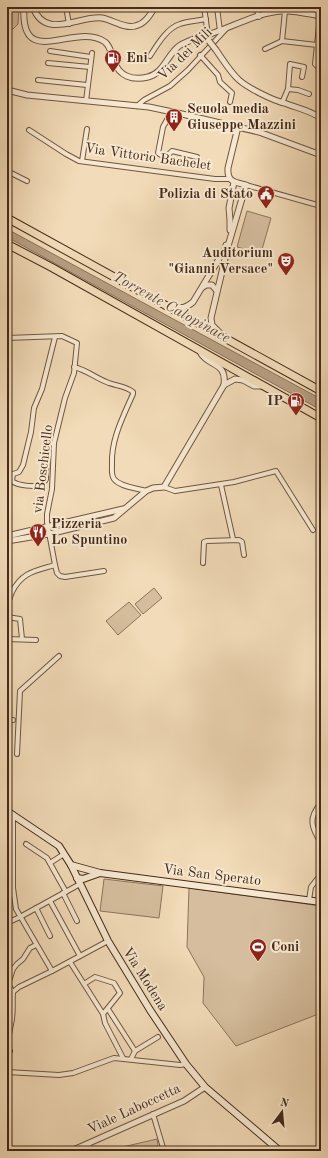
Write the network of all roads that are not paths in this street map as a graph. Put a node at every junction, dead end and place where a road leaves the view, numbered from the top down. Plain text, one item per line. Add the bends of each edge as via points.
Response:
1 (24, 7) edge
2 (33, 7) edge
3 (66, 7) edge
4 (155, 7) edge
5 (204, 7) edge
6 (217, 7) edge
7 (256, 7) edge
8 (286, 11) junction
9 (320, 16) edge
10 (259, 17) junction
11 (206, 19) junction
12 (69, 24) junction
13 (226, 29) junction
14 (220, 31) junction
15 (206, 36) junction
16 (282, 41) junction
17 (317, 45) junction
18 (265, 49) dead end
19 (50, 51) dead end
20 (200, 55) junction
21 (150, 56) dead end
22 (48, 63) dead end
23 (90, 67) junction
24 (321, 69) edge
25 (302, 77) dead end
26 (38, 80) dead end
27 (87, 85) junction
28 (288, 89) junction
29 (7, 90) edge
30 (309, 94) dead end
31 (86, 101) junction
32 (230, 102) dead end
33 (282, 103) junction
34 (137, 106) junction
35 (170, 112) junction
36 (321, 118) edge
37 (238, 127) junction
38 (87, 129) dead end
39 (29, 130) dead end
40 (321, 155) edge
41 (197, 157) dead end
42 (82, 161) junction
43 (7, 171) edge
44 (232, 180) junction
45 (27, 181) dead end
46 (246, 185) junction
47 (230, 202) junction
48 (240, 203) junction
49 (321, 206) edge
50 (229, 212) junction
51 (237, 214) junction
52 (7, 218) edge
53 (7, 244) edge
54 (203, 287) junction
55 (217, 291) junction
56 (153, 299) junction
57 (55, 337) junction
58 (7, 338) edge
59 (231, 342) junction
60 (199, 350) junction
61 (74, 367) junction
62 (224, 385) junction
63 (265, 386) junction
64 (321, 391) edge
65 (321, 418) edge
66 (54, 443) junction
67 (221, 485) junction
68 (164, 487) junction
69 (146, 491) junction
70 (123, 509) junction
71 (48, 526) junction
72 (313, 530) dead end
73 (49, 534) junction
74 (7, 536) edge
75 (233, 539) junction
76 (7, 541) edge
77 (244, 555) dead end
78 (203, 563) dead end
79 (55, 565) junction
80 (104, 571) dead end
81 (7, 613) edge
82 (7, 617) edge
83 (7, 639) edge
84 (22, 639) junction
85 (36, 640) dead end
86 (59, 656) dead end
87 (7, 720) edge
88 (13, 720) dead end
89 (18, 754) dead end
90 (321, 803) edge
91 (10, 812) edge
92 (321, 843) edge
93 (26, 844) dead end
94 (64, 854) junction
95 (50, 863) junction
96 (71, 865) junction
97 (86, 870) junction
98 (100, 873) junction
99 (321, 874) edge
100 (89, 877) junction
101 (79, 881) junction
102 (83, 891) junction
103 (64, 893) junction
104 (309, 900) junction
105 (50, 901) junction
106 (321, 902) edge
107 (36, 908) junction
108 (20, 917) junction
109 (76, 921) dead end
110 (7, 923) edge
111 (50, 936) dead end
112 (108, 941) junction
113 (36, 945) junction
114 (80, 956) junction
115 (70, 962) junction
116 (52, 972) junction
117 (84, 984) junction
118 (8, 987) edge
119 (13, 992) junction
120 (10, 1008) edge
121 (108, 1009) junction
122 (103, 1014) junction
123 (9, 1025) edge
124 (158, 1037) dead end
125 (7, 1046) edge
126 (135, 1051) junction
127 (10, 1052) dead end
128 (123, 1058) junction
129 (131, 1059) junction
130 (186, 1064) junction
131 (7, 1072) edge
132 (205, 1087) junction
133 (153, 1114) junction
134 (88, 1144) junction
135 (71, 1151) edge
136 (91, 1151) edge
137 (164, 1151) edge
138 (280, 1151) edge

1 - 15 street via 25,28 35,40 48,42 83,36 98,39 108,45 120,72 130,78 148,77 157,73 181,45
2 - 12 street via 38,17 49,24
3 - 12 street
4 - 12 street via 143,22 135,26 101,18
5 - 11 street
6 - 14 street
7 - 10 street
8 - 9 street
8 - 10 street
8 - 16 street
9 - 17 street
10 - 13 street
11 - 15 street
11 - 21 street via 181,23 174,27
13 - 14 street
13 - 20 street, Via dei Mili
14 - 15 street
15 - 33 street, bridge via 239,80
16 - 17 street
16 - 18 street
17 - 24 street via 316,64
19 - 23 street via 92,55
20 - 32 street via 218,75 220,82 232,93
20 - 34 street, Via dei Mili via 170,86
22 - 23 street
23 - 27 street
25 - 28 street via 304,67 290,64
26 - 27 street
27 - 31 street
28 - 30 street
28 - 33 street
29 - 31 street via 27,95
31 - 34 street
33 - 36 street
34 - 35 street
35 - 37 street
35 - 41 street via 163,126 158,153 166,157 172,151
37 - 40 street
37 - 44 street via 228,168
38 - 42 street
39 - 42 street, Via Vittorio Bachelet via 66,154
42 - 44 street, Via Vittorio Bachelet
43 - 45 street
44 - 46 street, Via Vittorio Bachelet
44 - 47 street
46 - 48 street
46 - 49 street
47 - 48 street
47 - 50 street
48 - 51 street
50 - 51 street
50 - 54 street via 230,228 225,249
51 - 55 street
52 - 56 main road
53 - 60 main road
54 - 55 street via 212,285
54 - 56 street via 193,302 185,307 177,308
55 - 59 street via 211,322 214,328
56 - 59 main road
57 - 58 street
57 - 61 street via 62,336 76,343
57 - 66 street via 42,389 34,408 23,465 19,472 13,474 12,481 15,484 42,485 46,479 47,446
59 - 64 main road
60 - 62 street via 202,358 224,372
60 - 63 main road
61 - 66 street, via Boschicello
61 - 69 street via 133,392 112,449 112,470 115,480 121,484
62 - 63 street via 235,379 254,386
62 - 68 street
63 - 65 main road
66 - 71 street, via Boschicello
67 - 68 street via 175,491
67 - 72 street via 276,471
67 - 75 street
68 - 69 street
69 - 70 street
70 - 71 street
70 - 73 street via 114,518
71 - 73 street, via Boschicello
71 - 74 street
73 - 76 street
73 - 79 street, via Boschicello
75 - 77 street via 242,542
75 - 78 street via 204,542
79 - 80 street via 57,573 63,577
79 - 81 street via 23,576 16,583 9,599
82 - 84 street via 20,619
83 - 84 street
84 - 85 street
86 - 89 street via 20,691
87 - 88 street
90 - 92 street via 315,810 312,821 314,832
91 - 94 main road, Via Modena via 59,846
91 - 108 street via 13,888 16,909
93 - 95 street via 47,858
94 - 95 street
94 - 96 main road, Via Modena
95 - 103 street
96 - 97 main road, Via San Sperato
96 - 101 main road, Via Modena
97 - 98 main road, Via San Sperato
97 - 101 main road
98 - 100 main road
98 - 104 main road, Via San Sperato
99 - 104 street via 311,887
100 - 101 main road
100 - 102 main road
101 - 102 main road, Via Modena
101 - 103 street
102 - 112 main road, Via Modena
103 - 105 street
103 - 109 street
104 - 106 main road, Via San Sperato
105 - 107 street
105 - 114 street
107 - 108 street
107 - 111 street
108 - 110 street
108 - 113 street
112 - 114 street
112 - 130 main road, Via Modena
113 - 116 street
113 - 118 street via 30,948 13,969
114 - 115 street
115 - 116 street
115 - 117 street
116 - 119 street
117 - 121 street via 95,977 114,983 120,993
117 - 122 street
118 - 119 street
119 - 120 street
120 - 123 street via 14,1014
121 - 122 street
121 - 126 street
122 - 128 street
123 - 125 street
124 - 126 street
125 - 127 street
126 - 129 street
128 - 129 street
128 - 131 street via 114,1058 73,1073 59,1075
129 - 130 street
130 - 132 main road, Via Modena
132 - 133 street, Viale Laboccetta via 184,1101
132 - 138 main road, Via Modena
133 - 134 street, Viale Laboccetta
133 - 137 street
134 - 135 street, Viale Laboccetta
134 - 136 street

